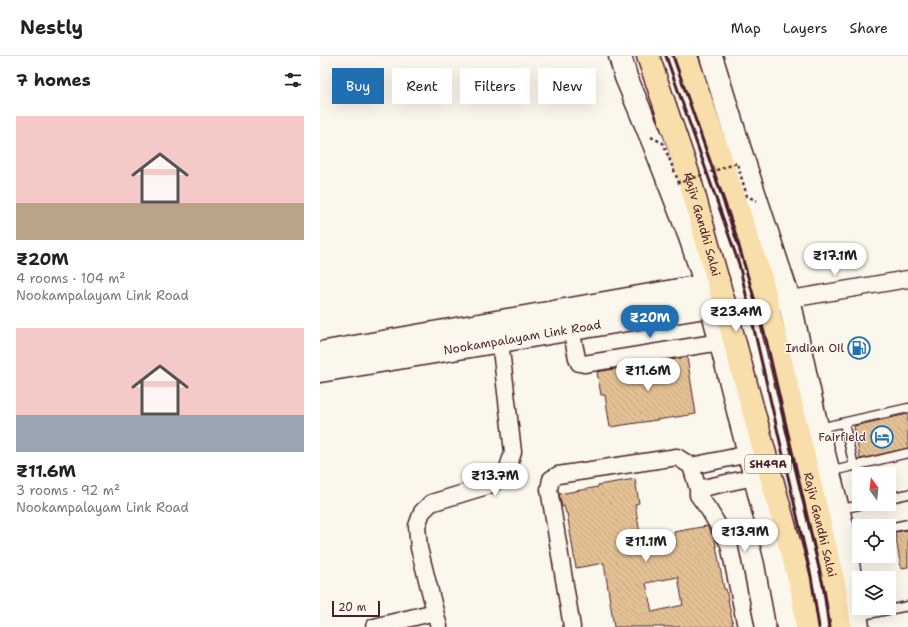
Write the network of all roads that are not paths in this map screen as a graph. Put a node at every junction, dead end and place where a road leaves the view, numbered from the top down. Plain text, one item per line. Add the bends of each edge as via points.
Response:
1 (620, 56) edge
2 (648, 56) edge
3 (713, 56) edge
4 (687, 60) edge
5 (908, 279) edge
6 (712, 283) junction
7 (789, 299) junction
8 (718, 304) junction
9 (767, 304) junction
10 (571, 329) junction
11 (500, 341) junction
12 (720, 342) junction
13 (320, 353) edge
14 (320, 371) edge
15 (908, 408) edge
16 (844, 423) junction
17 (818, 429) junction
18 (908, 453) edge
19 (749, 454) junction
20 (691, 466) junction
21 (854, 466) junction
22 (828, 472) junction
23 (754, 477) junction
24 (698, 489) junction
25 (908, 494) edge
26 (896, 497) edge
27 (852, 507) edge
28 (838, 510) junction
29 (908, 524) edge
30 (896, 527) edge
31 (851, 535) edge
32 (908, 606) edge
33 (437, 620) edge
34 (852, 623) edge
35 (374, 627) edge
36 (572, 627) edge
37 (746, 627) edge
38 (788, 627) edge
39 (807, 627) edge

1 - 6 street via 690,237
2 - 6 main road, Rajiv Gandhi Salai / SH49A via 688,173
3 - 4 street
3 - 7 street
4 - 9 main road, Rajiv Gandhi Salai / SH49A via 761,278
5 - 7 street
6 - 8 main road, Rajiv Gandhi Salai / SH49A
6 - 13 street, Nookampalayam Link Road
7 - 9 street
7 - 17 street
8 - 10 street, Nookampalayam Link Road
8 - 12 street
8 - 39 main road, Rajiv Gandhi Salai / SH49A via 802,590
9 - 34 main road, Rajiv Gandhi Salai / SH49A via 834,583
10 - 11 street, Nookampalayam Link Road
10 - 12 street via 577,358 579,363 584,364
11 - 14 street, Nookampalayam Link Road
11 - 33 street via 513,452 508,468 500,479 487,486 431,503 422,512 417,526 419,548
12 - 19 street
15 - 16 lane
16 - 17 lane
16 - 21 lane
17 - 22 street
18 - 21 lane
19 - 20 street
19 - 23 street
20 - 24 street
20 - 36 street via 677,457 558,475 551,479 549,490
21 - 22 lane
22 - 28 street
23 - 24 street
23 - 38 street via 776,560
24 - 37 street via 698,495 729,544
25 - 26 lane
27 - 28 lane
28 - 31 street
29 - 30 lane
31 - 34 street
32 - 34 lane
33 - 35 street

